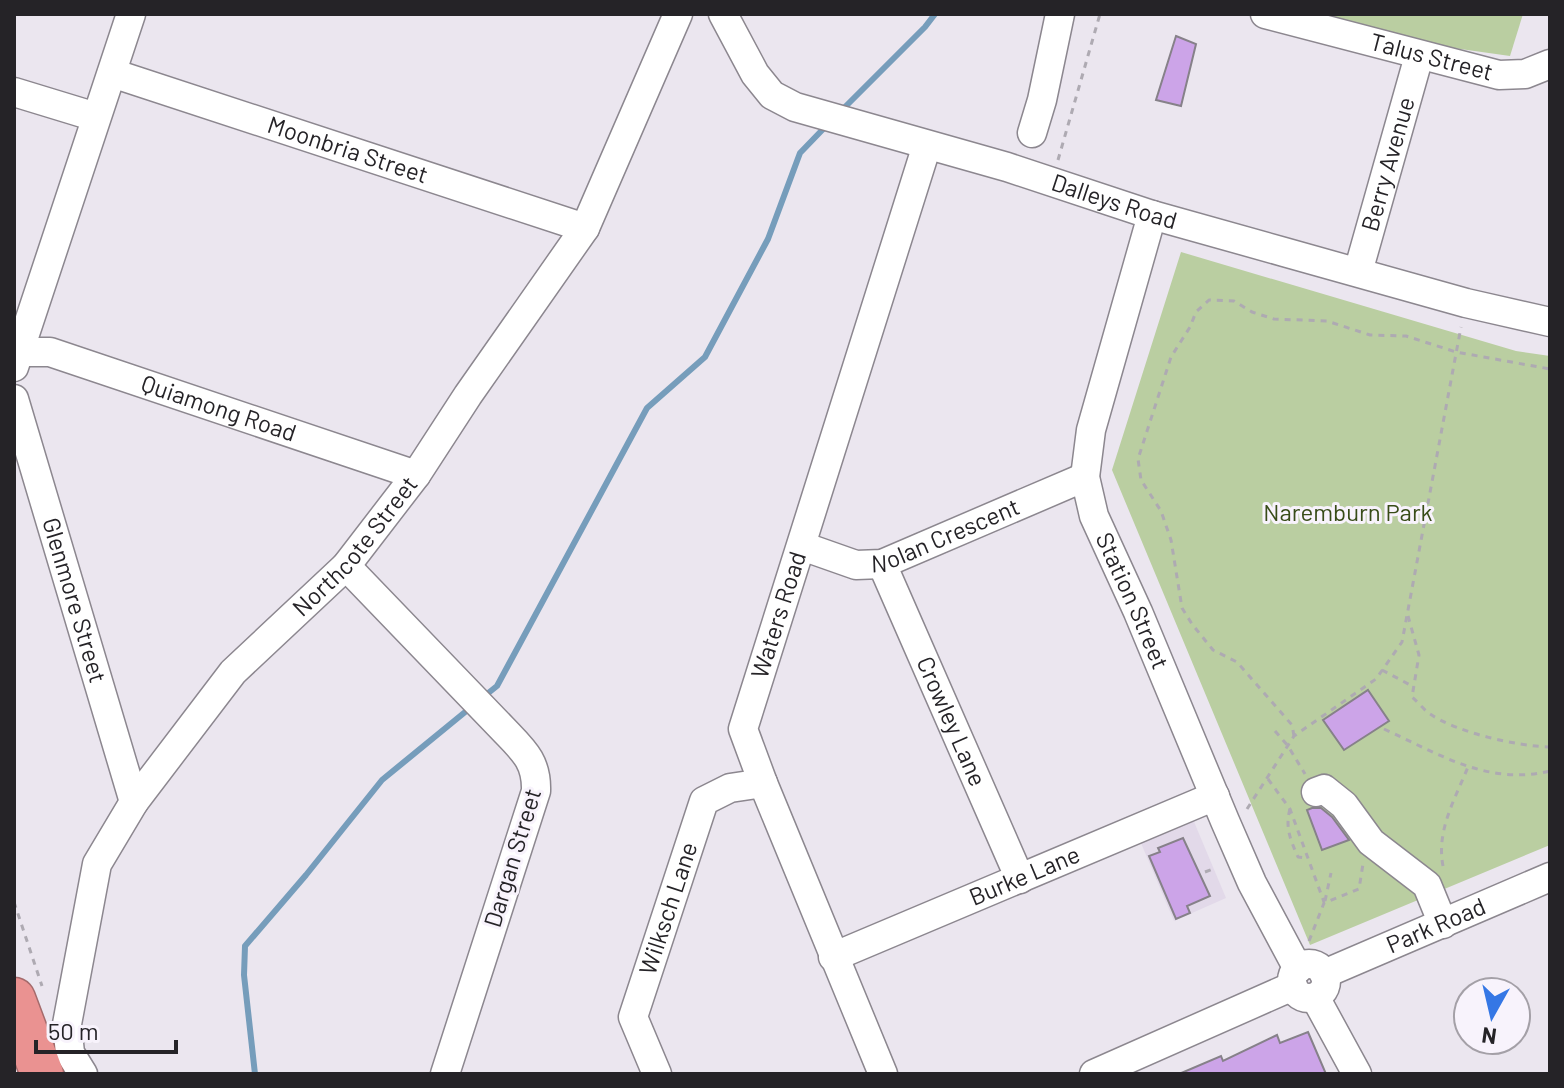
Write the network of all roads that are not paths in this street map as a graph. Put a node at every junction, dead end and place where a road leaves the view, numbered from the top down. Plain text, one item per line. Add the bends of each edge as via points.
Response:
1 (131, 14) edge
2 (678, 14) edge
3 (723, 14) edge
4 (1060, 14) edge
5 (1265, 14) edge
6 (1419, 56) junction
7 (1550, 64) edge
8 (112, 73) junction
9 (14, 92) edge
10 (96, 117) junction
11 (1032, 133) dead end
12 (927, 145) junction
13 (1152, 215) junction
14 (585, 228) junction
15 (1358, 272) junction
16 (1550, 322) edge
17 (16, 358) edge
18 (14, 399) edge
19 (416, 475) junction
20 (1085, 477) junction
21 (802, 546) junction
22 (882, 564) junction
23 (346, 566) junction
24 (763, 783) junction
25 (1316, 792) road end
26 (1215, 796) junction
27 (134, 802) junction
28 (1550, 877) edge
29 (1020, 879) junction
30 (1443, 924) junction
31 (833, 957) junction
32 (1304, 977) junction
33 (14, 999) edge
34 (42, 1074) edge
35 (83, 1074) edge
36 (445, 1074) edge
37 (657, 1074) edge
38 (883, 1074) edge
39 (1094, 1074) edge
40 (1357, 1074) edge

1 - 8 street
2 - 14 street, Northcote Street
3 - 12 street, Dalleys Road via 772,95 795,107
4 - 11 street
5 - 6 street, Talus Street
6 - 7 street, Talus Street via 1499,75 1525,74
6 - 15 street, Berry Avenue
8 - 10 street
8 - 14 street, Moonbria Street
9 - 10 street
10 - 17 street
12 - 13 street, Dalleys Road
12 - 21 street, Waters Road
13 - 15 street, Dalleys Road
13 - 20 street, Station Street via 1091,430
14 - 19 street, Northcote Street
15 - 16 street, Dalleys Road
17 - 19 street, Quiamong Road via 50,352
18 - 27 street, Glenmore Street
19 - 23 street, Northcote Street
20 - 22 street, Nolan Crescent
20 - 26 street, Station Street via 1094,516
21 - 22 street, Nolan Crescent via 856,565
21 - 24 street, Waters Road via 743,729
22 - 29 street, Crowley Lane
23 - 27 street, Northcote Street via 233,672
23 - 36 street, Dargan Street via 528,756 537,774 529,817
24 - 31 street, Waters Road
24 - 37 street, Wilksch Lane via 730,788 704,801 633,1017
25 - 30 street via 1324,789 1344,805 1371,842 1427,885
26 - 29 street, Burke Lane
26 - 32 street, Station Street via 1252,883
27 - 35 street, Northcote Street via 97,864 67,1024 70,1053
28 - 30 street, Park Road
29 - 31 street, Burke Lane
30 - 32 street, Park Road
31 - 38 street, Waters Road
32 - 39 street, Park Road
32 - 40 street, Station Street
33 - 34 highway

